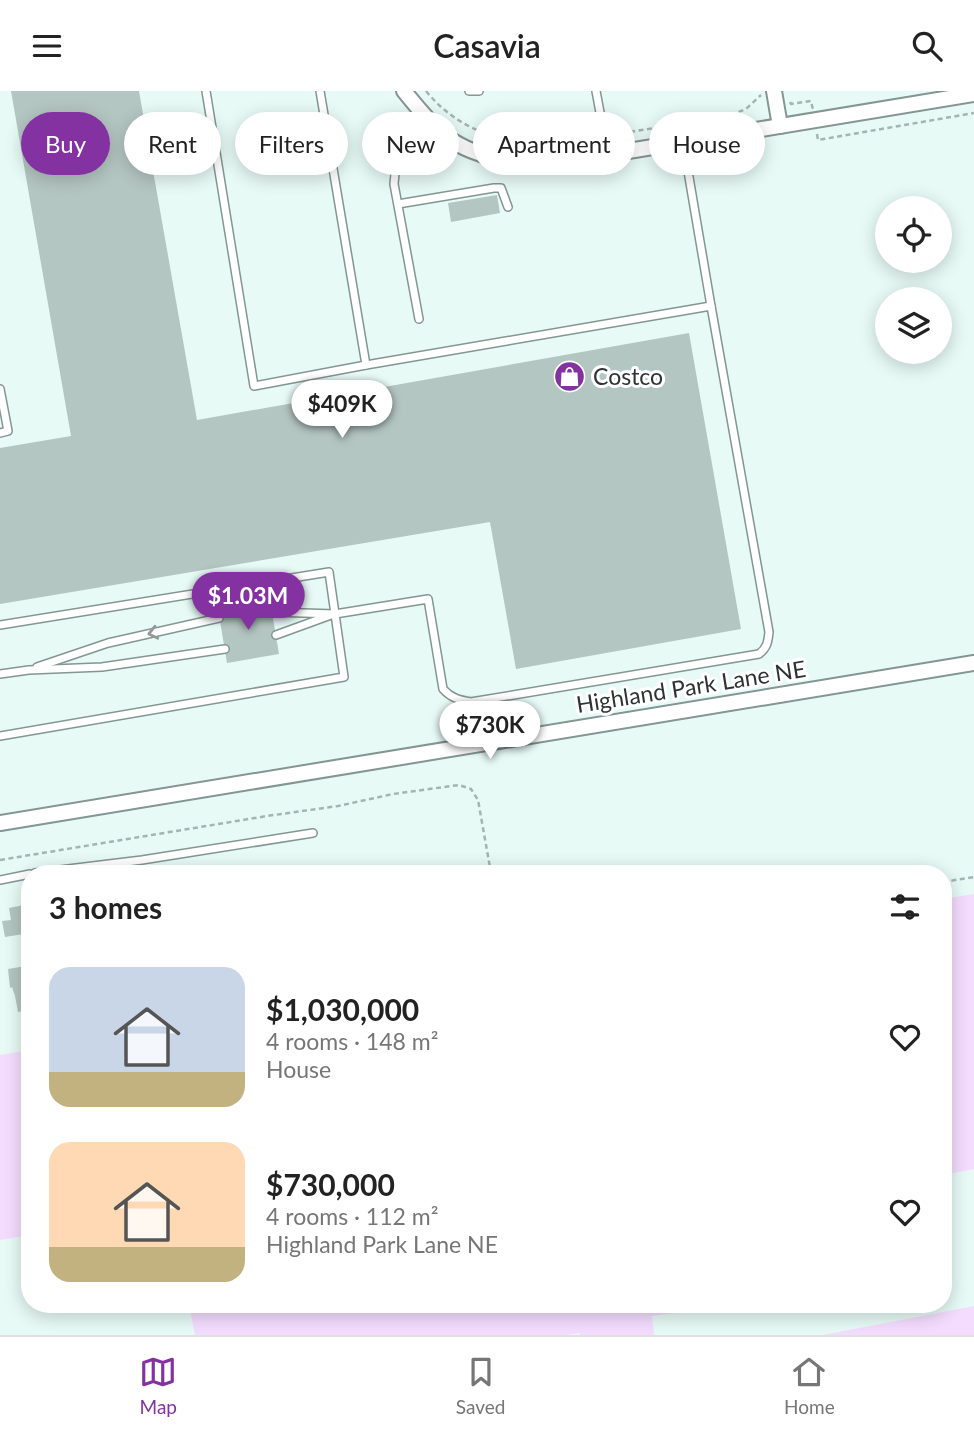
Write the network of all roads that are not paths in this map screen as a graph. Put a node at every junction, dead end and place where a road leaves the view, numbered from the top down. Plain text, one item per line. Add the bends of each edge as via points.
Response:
1 (206, 91) edge
2 (320, 91) edge
3 (404, 91) edge
4 (596, 91) edge
5 (767, 93) edge
6 (972, 93) edge
7 (422, 112) edge
8 (600, 112) edge
9 (780, 126) junction
10 (765, 128) edge
11 (395, 175) edge
12 (689, 175) edge
13 (398, 204) junction
14 (508, 207) dead end
15 (711, 306) junction
16 (419, 319) dead end
17 (366, 365) junction
18 (0, 389) edge
19 (0, 433) edge
20 (272, 612) dead end
21 (335, 614) junction
22 (219, 618) dead end
23 (0, 625) edge
24 (276, 635) dead end
25 (225, 649) dead end
26 (974, 663) edge
27 (29, 670) junction
28 (0, 674) edge
29 (0, 736) edge
30 (0, 823) edge
31 (313, 832) dead end
32 (103, 865) edge
33 (21, 876) edge
34 (0, 880) edge

1 - 17 lane via 254,386
2 - 17 lane
3 - 7 street
4 - 8 lane
5 - 9 street
6 - 9 street
9 - 10 street
11 - 13 lane
12 - 15 lane
13 - 14 lane via 501,188
13 - 16 lane
15 - 17 lane
15 - 21 lane via 769,632 766,648 759,655 471,702 458,700 443,689 428,599
18 - 19 lane via 8,431
20 - 21 lane
21 - 23 lane via 329,572
21 - 24 lane
21 - 29 lane via 344,677
22 -> 27 lane via 108,643
25 - 27 lane via 102,667
26 - 30 street, Highland Park Lane NE
27 - 28 lane
31 - 32 lane
33 - 34 lane

